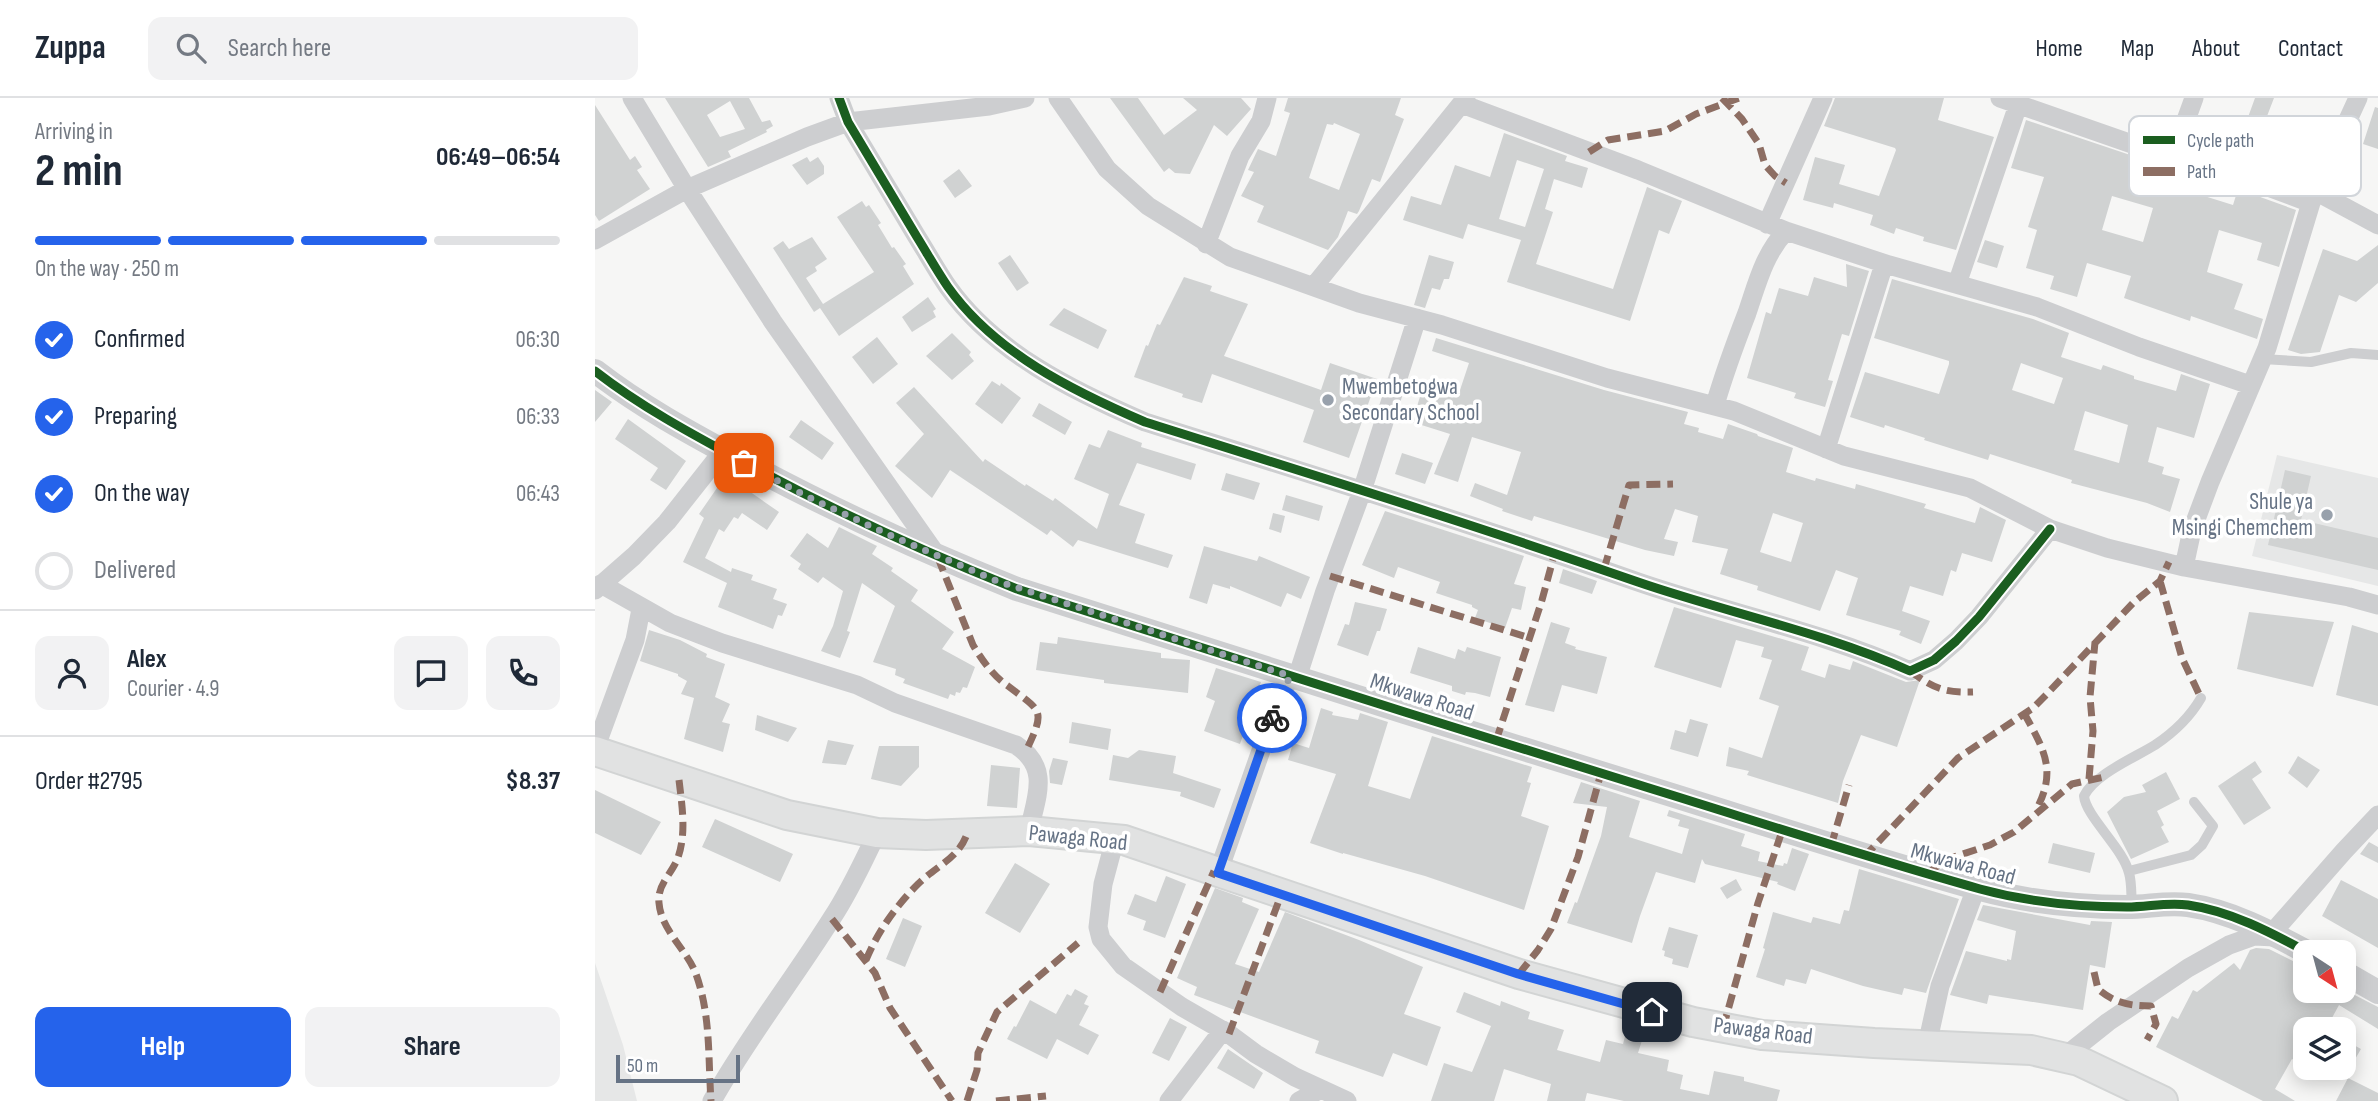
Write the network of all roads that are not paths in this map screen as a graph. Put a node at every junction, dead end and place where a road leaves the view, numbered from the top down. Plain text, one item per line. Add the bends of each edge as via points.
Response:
1 (632, 98) edge
2 (839, 98) edge
3 (1025, 98) edge
4 (1058, 98) edge
5 (1267, 98) edge
6 (1823, 98) edge
7 (2194, 98) edge
8 (2358, 98) edge
9 (1464, 101) edge
10 (2022, 103) edge
11 (2187, 116) edge
12 (2350, 116) edge
13 (848, 122) junction
14 (2129, 141) edge
15 (687, 189) junction
16 (2310, 196) edge
17 (2313, 197) junction
18 (2378, 225) edge
19 (1776, 228) junction
20 (595, 240) edge
21 (1206, 244) junction
22 (1884, 264) junction
23 (1957, 284) junction
24 (1314, 286) junction
25 (1417, 318) junction
26 (2378, 355) edge
27 (2262, 359) junction
28 (595, 371) edge
29 (2250, 385) junction
30 (1715, 405) junction
31 (1826, 449) junction
32 (723, 451) junction
33 (1362, 491) junction
34 (2050, 528) junction
35 (938, 558) junction
36 (2184, 567) junction
37 (598, 587) edge
38 (2378, 605) edge
39 (641, 609) junction
40 (1293, 677) junction
41 (2201, 698) dead end
42 (595, 750) edge
43 (2195, 802) dead end
44 (2378, 815) edge
45 (1029, 831) junction
46 (877, 833) junction
47 (1115, 839) junction
48 (2129, 871) junction
49 (1218, 873) junction
50 (1976, 888) junction
51 (2132, 907) junction
52 (2275, 935) junction
53 (2293, 945) edge
54 (2356, 979) edge
55 (2378, 992) edge
56 (1223, 1030) junction
57 (1927, 1045) junction
58 (2064, 1057) junction
59 (1321, 1088) junction
60 (712, 1101) edge
61 (1169, 1101) edge
62 (1299, 1101) edge
63 (1347, 1101) edge
64 (2163, 1101) edge

1 - 15 street
2 - 13 street
3 - 13 street
4 - 21 street via 1107,169 1148,205
5 - 21 street
6 - 19 street
7 - 11 street
8 - 12 street
9 - 19 street
9 - 24 street
10 - 14 street
10 - 23 street
13 - 15 street
13 - 33 street via 949,288 982,325 1018,355 1100,403 1145,422
15 - 20 street
15 - 35 street via 793,352
16 - 17 street
17 - 18 street
17 - 27 street
19 - 22 street
19 - 30 street
21 - 24 street
22 - 23 street
22 - 31 street
23 - 29 street via 2037,307
24 - 25 street
25 - 30 street via 1607,378
25 - 33 street
26 - 27 lane via 2351,353 2311,362
27 - 29 street
28 - 32 street, Mkwawa Road via 628,397
29 - 36 street via 2192,530
30 - 31 street
31 - 34 street via 1970,488
32 - 35 street, Mkwawa Road
32 - 37 street via 667,522
33 - 34 street via 1870,654 1910,671 1934,660 1979,617
33 - 40 street
34 - 36 street
35 - 40 street, Mkwawa Road via 1017,589
36 - 38 street
37 - 39 street
39 - 42 street via 635,640
39 - 45 street via 722,643 857,685 1016,745 1037,767 1039,785
40 - 49 street via 1277,705
40 - 50 street, Mkwawa Road
41 - 48 lane via 2179,726 2094,783 2084,796
42 - 46 main road, Pawaga Road via 787,815
43 - 48 lane via 2213,827 2201,845 2191,855
44 - 52 street
45 - 46 main road, Pawaga Road
45 - 47 main road, Pawaga Road
46 - 60 street via 832,919
47 - 49 main road, Pawaga Road
47 - 56 street via 1098,912 1101,939 1123,966
48 - 51 lane
49 - 57 main road, Pawaga Road via 1518,974 1693,1022 1762,1035
50 - 51 street, Mkwawa Road via 2052,904
50 - 57 street via 1940,986
51 - 52 street, Mkwawa Road via 2191,906
52 - 53 street, Mkwawa Road
52 - 58 street via 2229,945 2188,968
54 - 55 street
56 - 59 street via 1295,1077
56 - 61 street
57 - 58 main road, Pawaga Road via 2031,1050
58 - 64 main road, Pawaga Road
59 - 62 street
59 - 63 street

